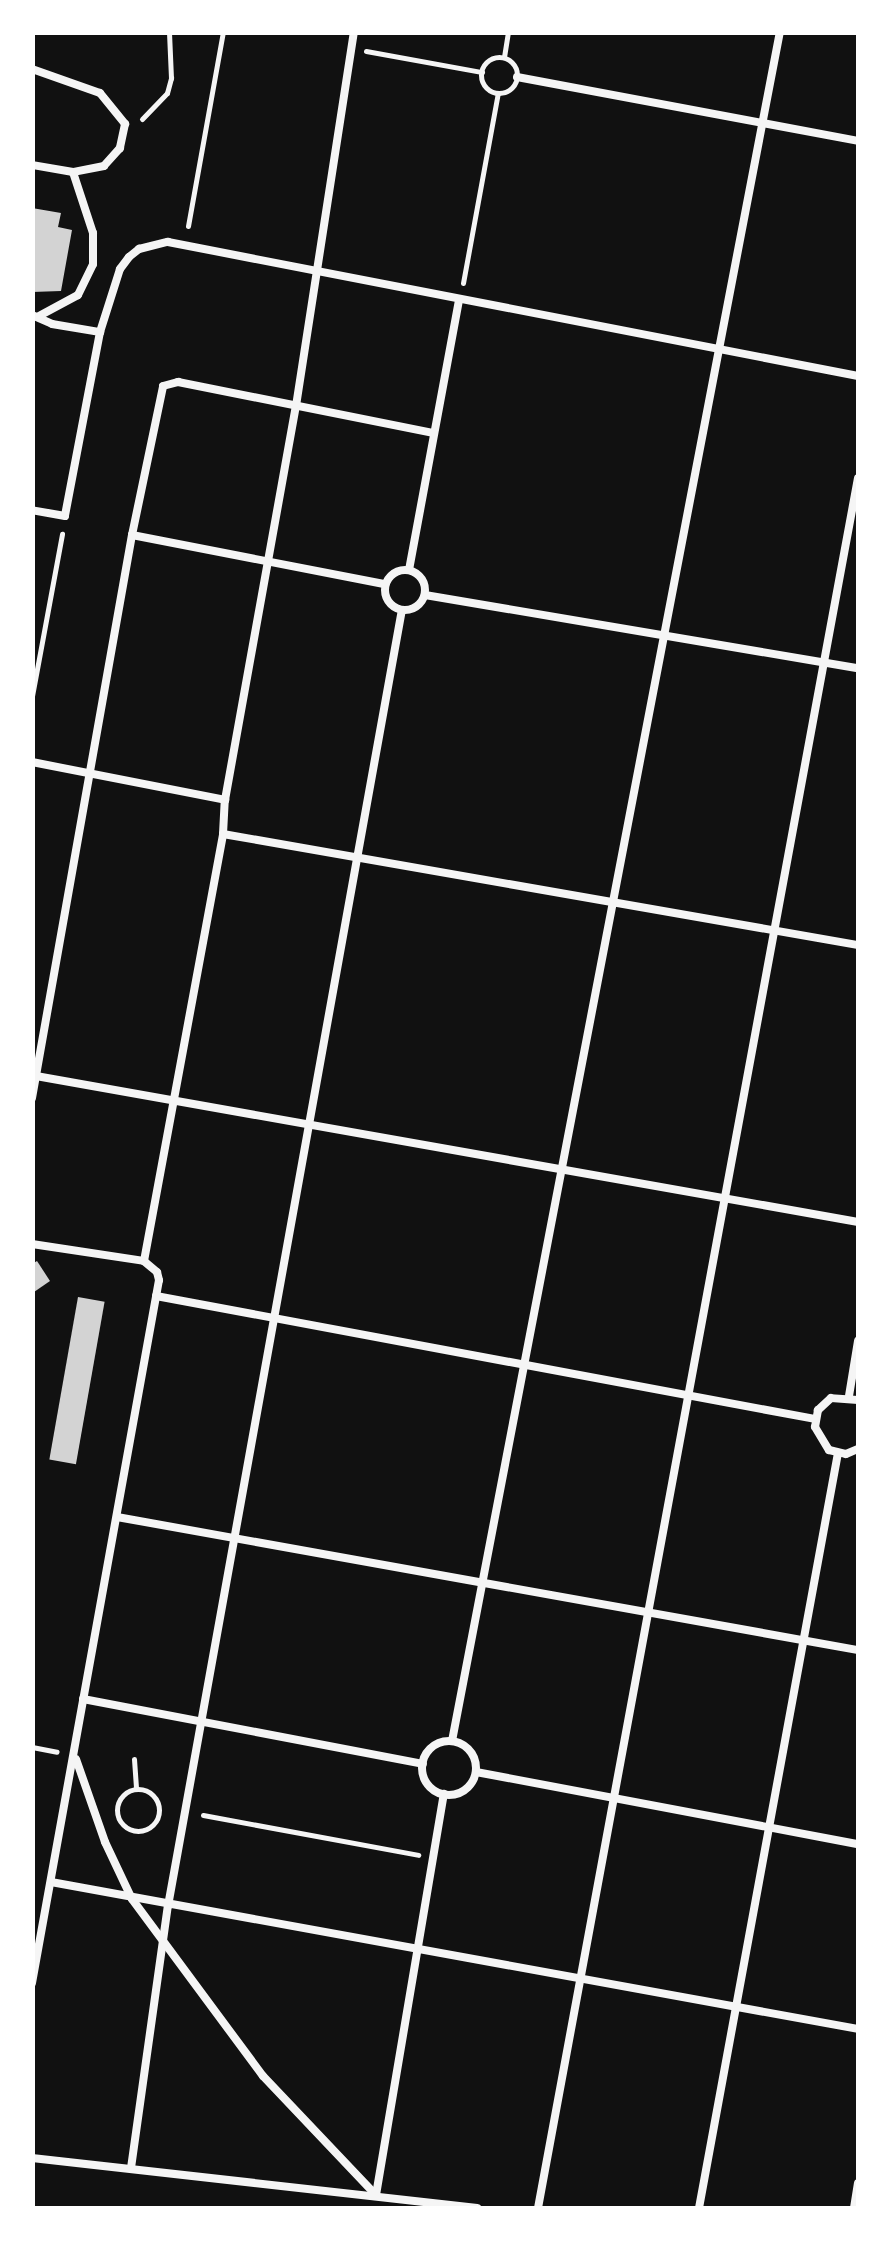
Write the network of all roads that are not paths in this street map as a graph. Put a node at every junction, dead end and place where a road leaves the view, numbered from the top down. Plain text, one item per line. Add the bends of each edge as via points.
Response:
1 (354, 32) edge
2 (780, 32) edge
3 (32, 69) edge
4 (518, 77) dead end
5 (762, 122) junction
6 (858, 140) edge
7 (32, 165) edge
8 (74, 172) junction
9 (318, 272) junction
10 (459, 301) junction
11 (36, 315) edge
12 (100, 332) junction
13 (718, 350) junction
14 (858, 376) edge
15 (296, 406) junction
16 (434, 433) junction
17 (858, 478) edge
18 (32, 510) edge
19 (132, 534) junction
20 (267, 560) junction
21 (409, 570) junction
22 (385, 584) junction
23 (425, 594) junction
24 (402, 610) junction
25 (664, 634) junction
26 (824, 662) junction
27 (858, 668) edge
28 (32, 762) edge
29 (91, 774) junction
30 (225, 800) junction
31 (223, 834) junction
32 (356, 858) junction
33 (612, 903) junction
34 (774, 931) junction
35 (858, 945) edge
36 (36, 1076) junction
37 (32, 1098) edge
38 (173, 1101) junction
39 (311, 1126) junction
40 (562, 1168) junction
41 (725, 1198) junction
42 (858, 1222) edge
43 (32, 1244) edge
44 (144, 1262) junction
45 (156, 1296) junction
46 (276, 1319) junction
47 (858, 1341) edge
48 (524, 1364) junction
49 (688, 1395) junction
50 (848, 1396) junction
51 (858, 1400) edge
52 (815, 1418) junction
53 (858, 1449) edge
54 (838, 1453) junction
55 (117, 1517) junction
56 (236, 1539) junction
57 (482, 1584) junction
58 (647, 1613) junction
59 (804, 1640) junction
60 (858, 1650) edge
61 (84, 1699) junction
62 (202, 1723) junction
63 (452, 1741) junction
64 (74, 1756) junction
65 (423, 1764) junction
66 (476, 1772) junction
67 (444, 1794) junction
68 (614, 1799) junction
69 (772, 1828) junction
70 (858, 1844) edge
71 (51, 1882) junction
72 (132, 1899) junction
73 (168, 1906) junction
74 (162, 1942) junction
75 (416, 1948) junction
76 (581, 1976) junction
77 (32, 1982) edge
78 (738, 2006) junction
79 (858, 2028) edge
80 (32, 2158) edge
81 (131, 2168) junction
82 (858, 2182) edge
83 (376, 2195) junction
84 (477, 2208) edge
85 (538, 2208) edge
86 (700, 2208) edge
87 (854, 2208) edge

1 - 9 lane
2 - 5 lane
3 - 8 lane via 91,88 125,124 114,159
4 - 5 lane
5 - 6 lane
5 - 13 lane
7 - 8 lane
8 - 11 lane via 93,233 93,264 78,295
9 - 10 lane
9 - 12 lane via 185,244 153,244 120,269
9 - 15 lane
10 - 13 lane
10 - 16 lane
11 - 12 lane
12 - 18 lane via 65,516
13 - 14 lane
13 - 25 lane
15 - 16 lane
15 - 19 lane via 178,382 163,386
15 - 20 lane
16 - 21 lane
17 - 26 lane
19 - 20 lane
19 - 29 lane
20 - 22 lane
20 - 30 lane
21 - 22 lane via 392,574
21 - 23 lane via 420,576
22 - 24 lane via 390,604
23 - 24 lane via 414,608
23 - 25 lane
24 - 32 lane
25 - 26 lane
25 - 33 lane
26 - 27 lane
26 - 34 lane
28 - 29 lane
29 - 30 lane
29 - 36 lane
30 - 31 lane
31 - 32 lane
31 - 38 lane
32 - 33 lane
32 - 39 lane
33 - 34 lane
33 - 40 lane
34 - 35 lane
34 - 41 lane
36 - 37 lane
36 - 38 lane
38 - 39 lane
38 - 44 lane
39 - 40 lane
39 - 46 lane
40 - 41 lane
40 - 48 lane
41 - 42 lane
41 - 49 lane
43 - 44 lane
44 - 45 lane via 157,1272
45 - 46 lane
45 - 55 lane
46 - 48 lane
46 - 56 lane
47 - 50 lane
48 - 49 lane
48 - 57 lane
49 - 52 lane
49 - 58 lane
50 - 51 lane
50 - 52 lane via 831,1398
52 - 54 lane via 817,1436
53 - 54 lane
54 - 59 lane
55 - 56 lane
55 - 61 lane
56 - 57 lane
56 - 62 lane
57 - 58 lane
57 - 63 lane
58 - 59 lane
58 - 68 lane
59 - 60 lane
59 - 69 lane
61 - 62 lane
61 - 64 lane
62 - 65 lane
62 - 73 lane
63 - 65 lane via 430,1749
63 - 66 lane via 468,1748
64 - 71 lane
64 - 72 lane
65 - 67 lane via 425,1780
66 - 67 lane via 461,1792
66 - 68 lane
67 - 75 lane
68 - 69 lane
68 - 76 lane
69 - 70 lane
69 - 78 lane
71 - 72 lane
71 - 77 lane
72 - 73 lane
72 - 74 lane
73 - 74 lane
73 - 75 lane
74 - 81 lane
74 - 83 lane via 262,2076
75 - 76 lane
75 - 83 lane
76 - 78 lane
76 - 85 lane
78 - 79 lane
78 - 86 lane
80 - 81 lane
81 - 83 lane
82 - 87 lane
83 - 84 lane

